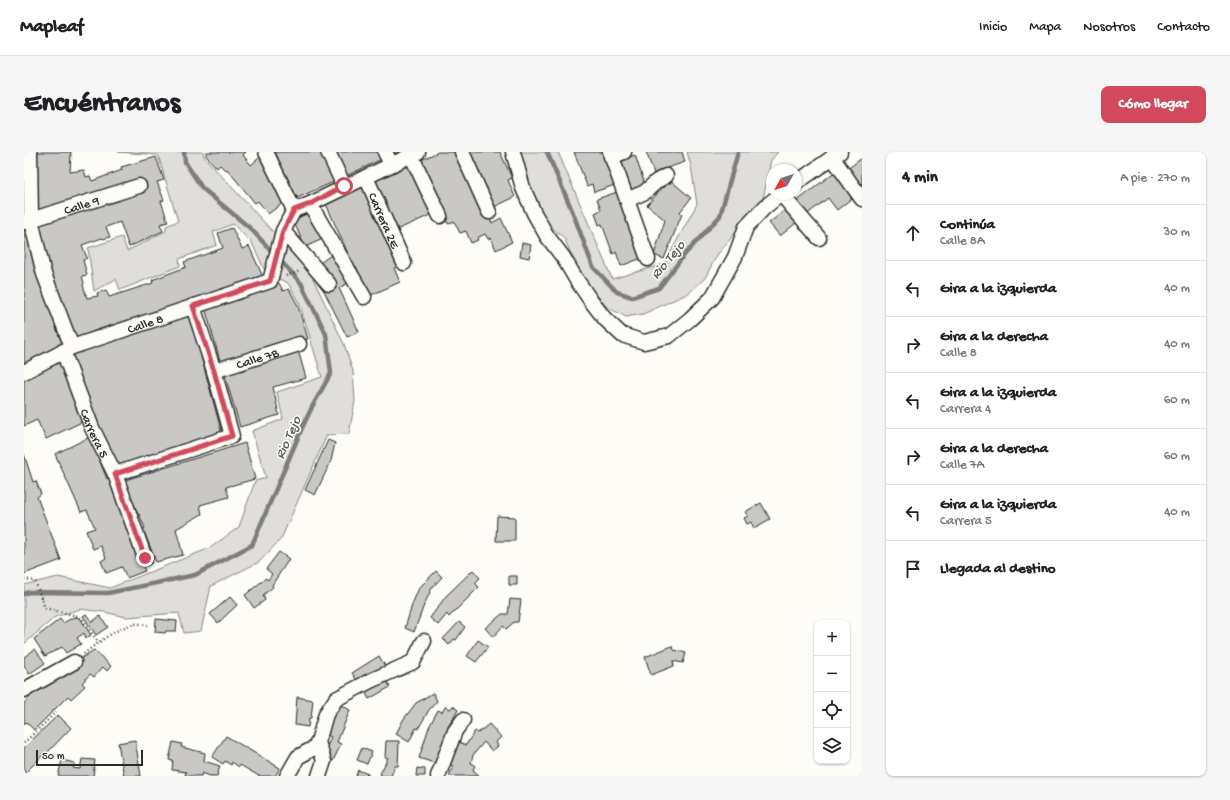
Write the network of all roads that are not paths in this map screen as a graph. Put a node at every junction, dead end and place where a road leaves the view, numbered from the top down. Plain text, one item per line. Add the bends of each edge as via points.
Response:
1 (30, 152) edge
2 (266, 152) edge
3 (328, 152) edge
4 (462, 152) edge
5 (513, 152) edge
6 (415, 154) edge
7 (615, 154) edge
8 (836, 154) edge
9 (388, 158) edge
10 (366, 176) junction
11 (666, 176) dead end
12 (802, 179) edge
13 (139, 186) dead end
14 (344, 186) junction
15 (627, 200) junction
16 (774, 200) edge
17 (786, 200) edge
18 (862, 200) edge
19 (310, 204) junction
20 (294, 210) junction
21 (489, 212) dead end
22 (440, 216) dead end
23 (27, 221) edge
24 (282, 235) junction
25 (819, 238) dead end
26 (648, 259) dead end
27 (404, 263) dead end
28 (328, 284) dead end
29 (364, 297) dead end
30 (193, 306) junction
31 (299, 344) dead end
32 (67, 349) junction
33 (214, 371) junction
34 (24, 372) edge
35 (115, 474) junction
36 (145, 558) dead end
37 (424, 641) dead end
38 (74, 662) road end
39 (24, 690) edge
40 (463, 720) dead end
41 (318, 742) junction
42 (287, 776) edge
43 (319, 776) edge
44 (438, 776) edge

1 - 23 street, Carrera 5
2 - 20 street
3 - 14 street
4 - 21 street
5 - 16 street via 523,188 534,214 591,302 622,335 644,342 669,336 712,298 735,257 746,227
6 - 9 street
6 - 22 street
7 - 15 street
8 - 12 street
8 - 18 street
9 - 10 street
10 - 14 street
10 - 27 street, Carrera 2E
11 - 15 street via 646,192
13 - 23 street, Calle 9
14 - 19 street
15 - 26 street
17 - 25 street
19 - 20 street
19 - 29 street
20 - 24 street
23 - 32 street, Carrera 5
24 - 28 street
24 - 30 street, Calle 8 via 275,277
30 - 32 street, Calle 8
30 - 33 street
31 - 33 street, Calle 7B
32 - 34 street, Calle 8
32 - 35 street, Carrera 5 via 92,428
33 - 35 street via 232,436
35 - 36 street, Carrera 5
37 - 41 street via 412,662 336,699 326,714
38 - 39 street
40 - 44 street via 455,731
41 - 42 street via 314,748 298,757
41 - 43 street via 324,761

